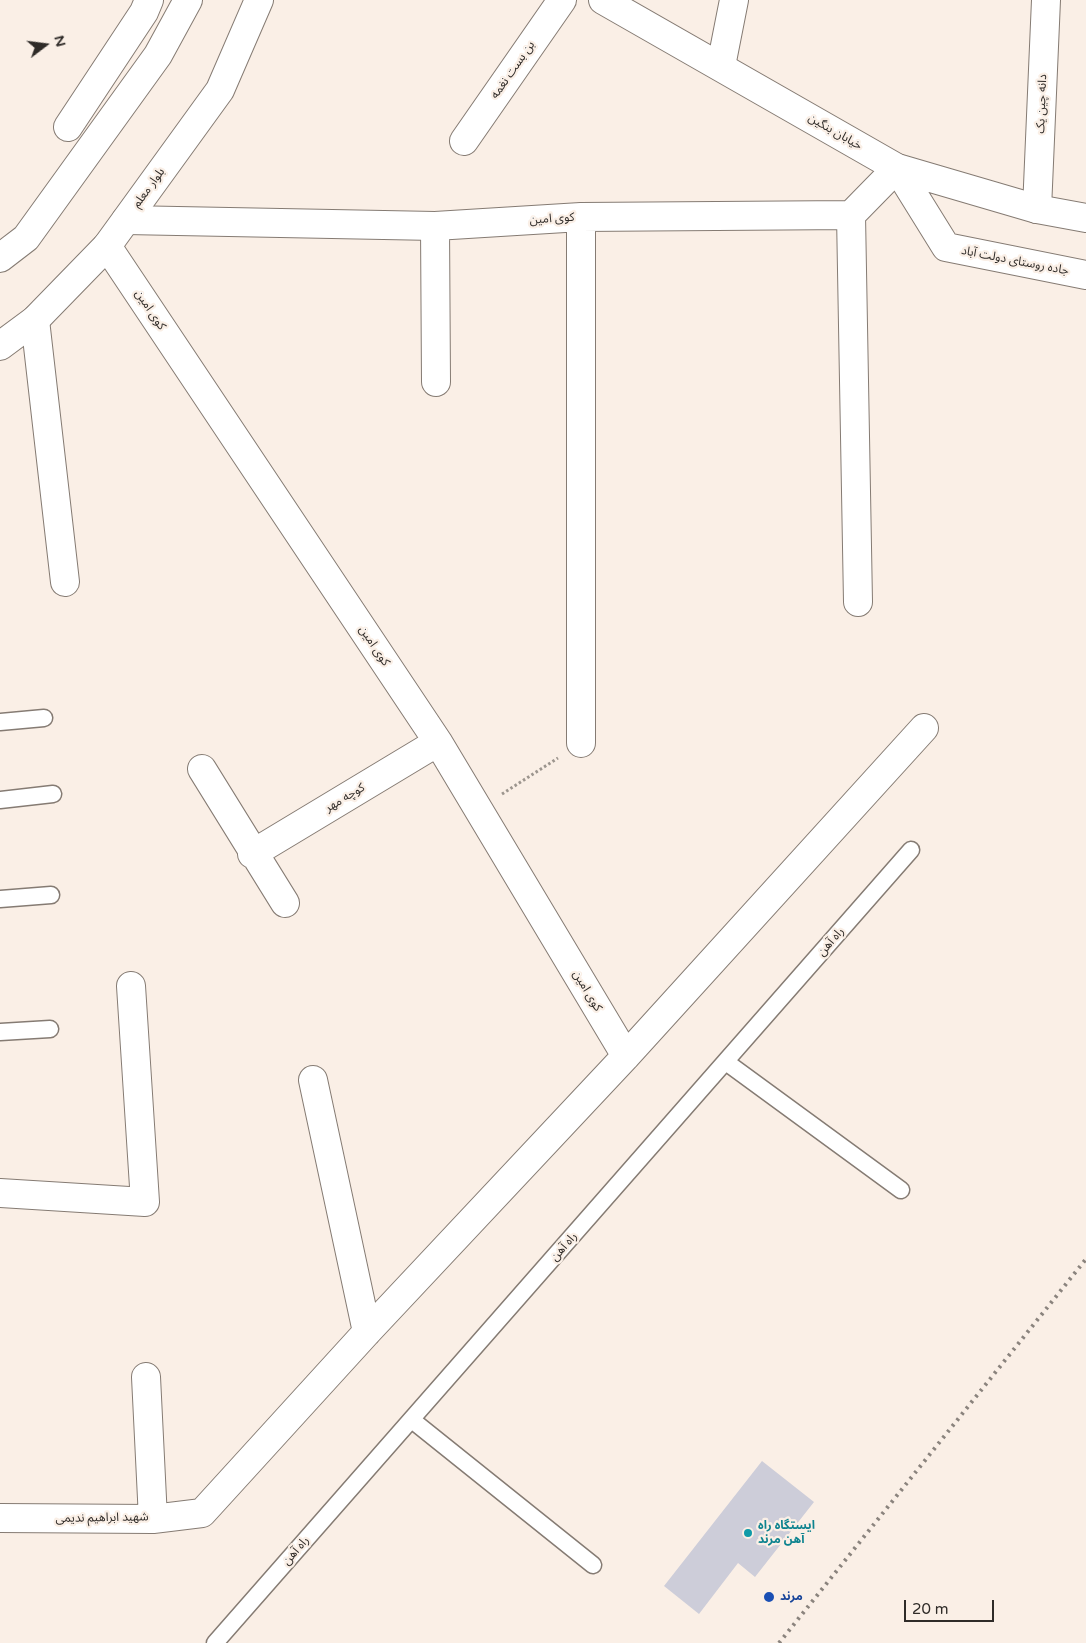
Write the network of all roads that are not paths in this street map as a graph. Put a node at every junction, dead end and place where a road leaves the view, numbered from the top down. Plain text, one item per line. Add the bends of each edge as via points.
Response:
1 (150, 0) edge
2 (188, 0) edge
3 (259, 0) edge
4 (562, 0) edge
5 (603, 0) edge
6 (734, 0) edge
7 (1046, 0) edge
8 (721, 66) junction
9 (68, 127) dead end
10 (464, 141) dead end
11 (898, 168) junction
12 (1038, 209) junction
13 (851, 215) junction
14 (581, 217) junction
15 (1086, 218) edge
16 (126, 220) junction
17 (436, 226) junction
18 (107, 246) junction
19 (0, 258) edge
20 (1086, 275) edge
21 (35, 320) junction
22 (0, 346) edge
23 (436, 382) dead end
24 (65, 582) dead end
25 (858, 602) dead end
26 (44, 718) dead end
27 (0, 722) edge
28 (924, 728) dead end
29 (438, 742) junction
30 (581, 742) road end
31 (202, 769) dead end
32 (53, 794) dead end
33 (0, 800) edge
34 (912, 850) dead end
35 (252, 854) junction
36 (51, 895) dead end
37 (0, 899) edge
38 (285, 902) dead end
39 (131, 986) dead end
40 (50, 1029) dead end
41 (0, 1032) edge
42 (626, 1056) junction
43 (726, 1062) junction
44 (313, 1080) dead end
45 (901, 1190) dead end
46 (0, 1194) edge
47 (367, 1332) junction
48 (146, 1377) dead end
49 (412, 1420) junction
50 (0, 1518) edge
51 (153, 1519) junction
52 (593, 1565) dead end
53 (215, 1643) edge

1 - 9 street
2 - 19 street via 158,55 26,238
3 - 16 street, بلوار معلم via 220,90
4 - 10 street, بن بست نغمه
5 - 8 street, خیابان بنگین
6 - 8 street
7 - 12 street, دانه چین یک
8 - 11 street, خیابان بنگین
11 - 12 street, خیابان بنگین
11 - 13 street
11 - 20 street, جاده روستای دولت آباد via 946,247
12 - 15 street, خیابان بنگین
13 - 14 street, کوی امین
13 - 25 street
14 - 17 street, کوی امین
14 - 30 street
16 - 17 street, کوی امین
16 - 18 street, بلوار معلم
17 - 23 street
18 - 21 street, بلوار معلم
18 - 29 street, کوی امین
21 - 22 street, بلوار معلم
21 - 24 street
26 - 27 lane
28 - 42 street
29 - 35 street, کوچه مهر
29 - 42 street, کوی امین
31 - 35 street
32 - 33 lane
34 - 43 lane, راه آهن
35 - 38 street
36 - 37 lane
39 - 46 street via 145,1202
40 - 41 lane
42 - 47 street
43 - 45 lane
43 - 49 lane, راه آهن
44 - 47 street
47 - 51 street via 202,1513
48 - 51 street, شهید ابراهیم ندیمی
49 - 52 lane
49 - 53 lane, راه آهن
50 - 51 street, شهید ابراهیم ندیمی

